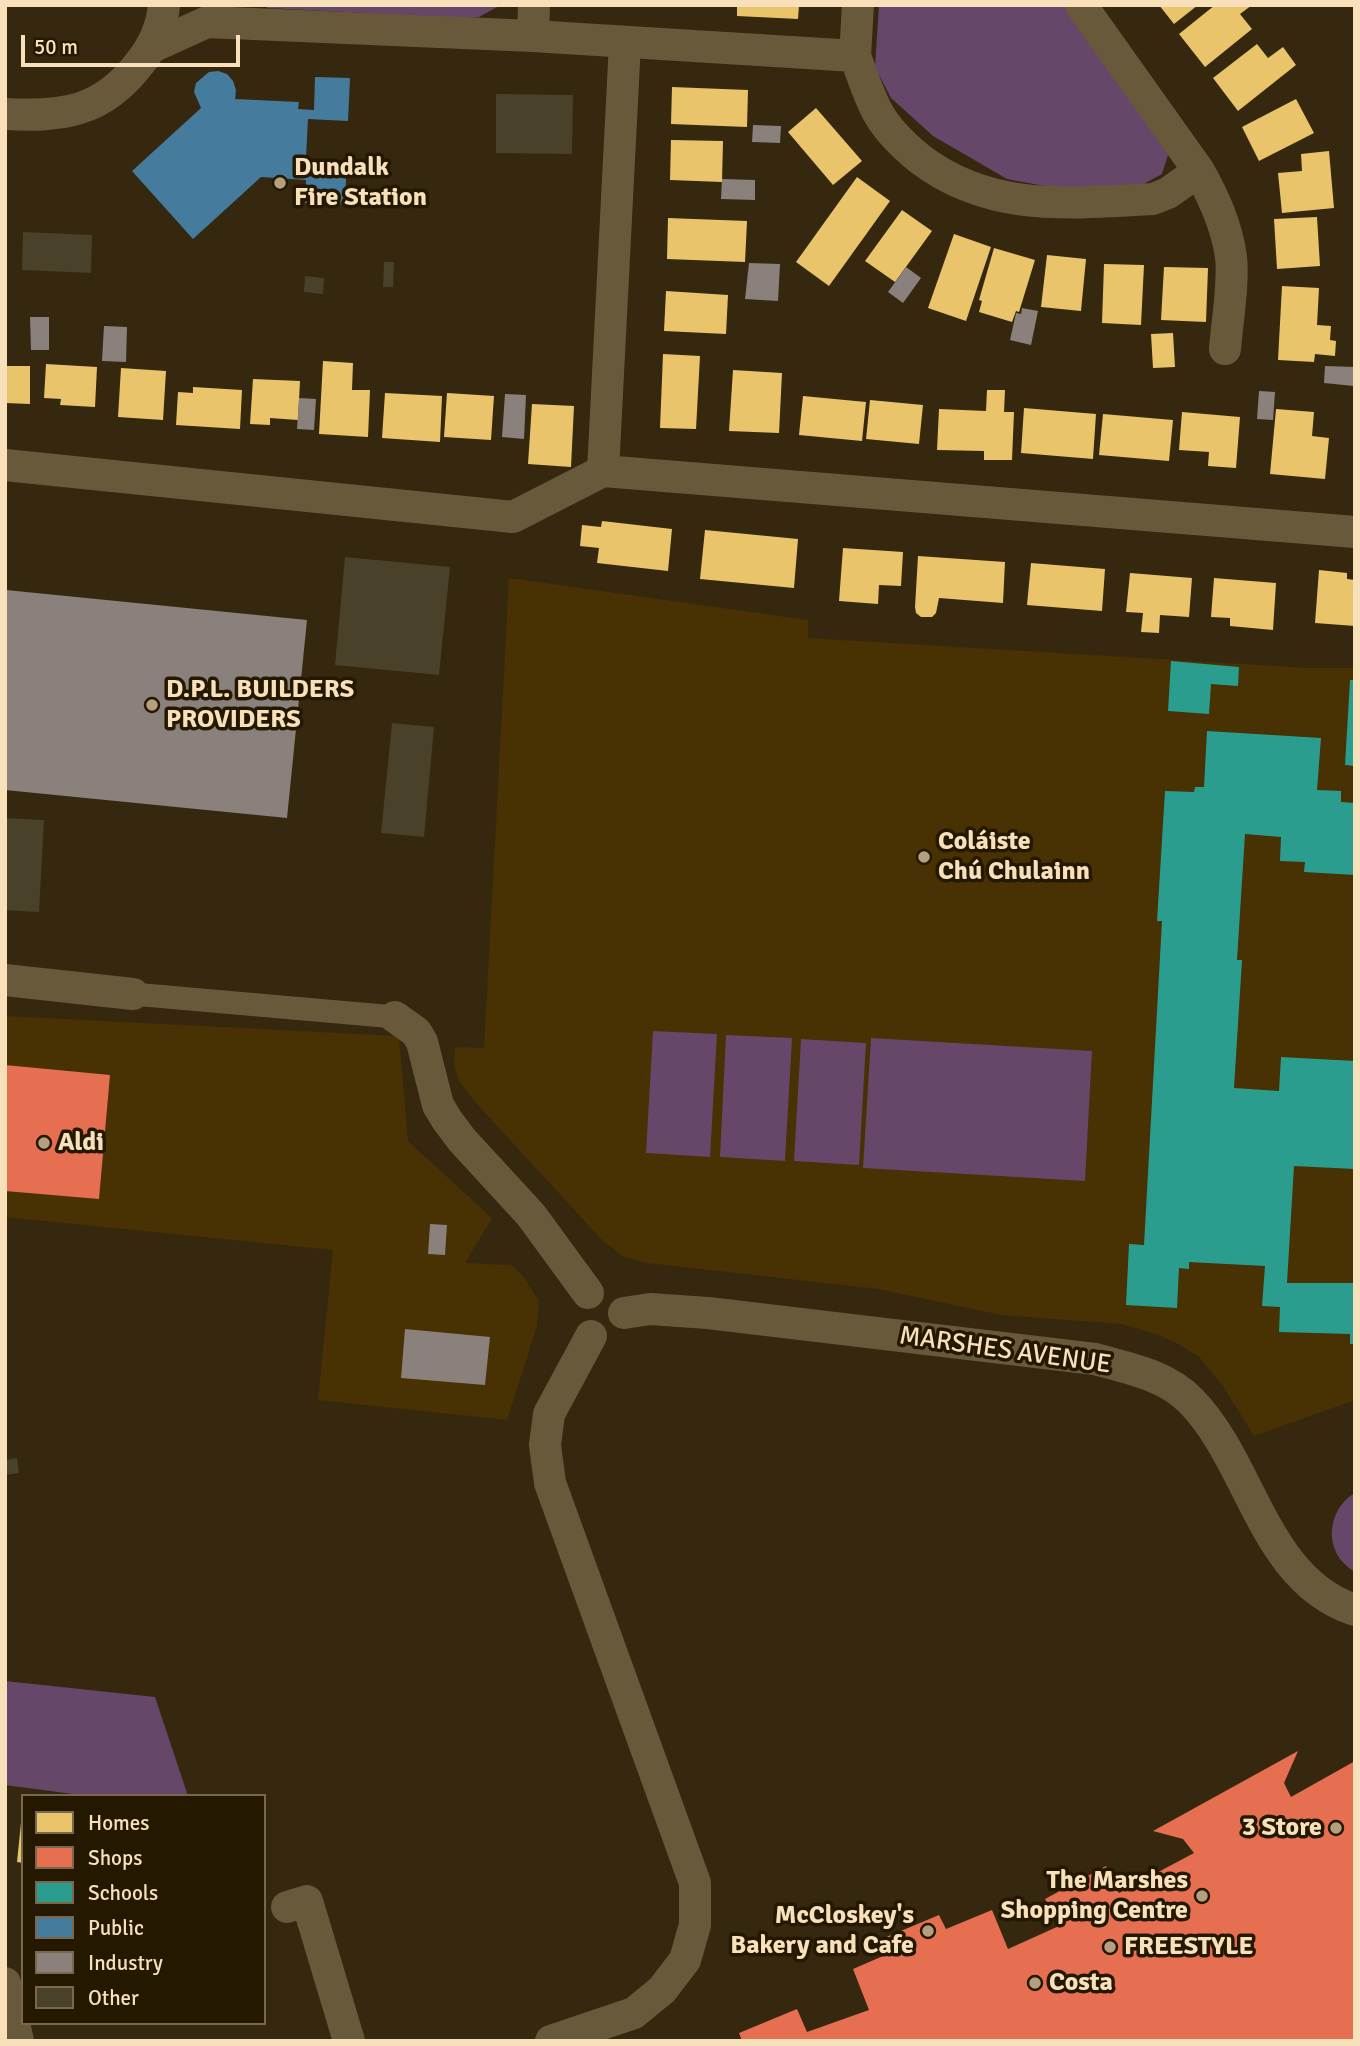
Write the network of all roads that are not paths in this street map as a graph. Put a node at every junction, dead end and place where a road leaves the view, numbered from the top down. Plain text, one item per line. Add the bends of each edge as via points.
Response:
1 (164, 5) edge
2 (858, 5) edge
3 (1081, 5) edge
4 (196, 14) edge
5 (533, 20) edge
6 (625, 43) junction
7 (152, 47) junction
8 (855, 56) junction
9 (5, 114) edge
10 (1199, 171) junction
11 (1225, 349) dead end
12 (5, 465) edge
13 (603, 471) junction
14 (1355, 532) edge
15 (5, 980) edge
16 (133, 994) joint
17 (395, 1017) joint
18 (588, 1293) junction
19 (624, 1313) junction
20 (591, 1336) junction
21 (1355, 1610) edge
22 (287, 1907) dead end
23 (5, 1983) edge
24 (18, 2041) edge
25 (349, 2041) edge
26 (551, 2041) edge

1 - 7 street
2 - 8 street
3 - 10 street
4 - 5 street
4 - 7 street
5 - 6 street
6 - 8 street
6 - 13 street
7 - 9 street via 121,86 102,99 57,114
8 - 10 street via 877,112 904,146 962,185 985,193 1032,201 1153,199
10 - 11 street via 1215,201 1231,259
12 - 13 street via 513,517
13 - 14 street
15 - 16 street
16 - 17 street
17 - 18 street via 422,1042 438,1105 447,1120 531,1215
18 - 19 street via 612,1293
18 - 20 street via 576,1311 579,1326
19 - 20 street via 621,1326 612,1335
19 - 21 street, MARSHES AVENUE via 650,1309 708,1313 1095,1359 1163,1380 1190,1400 1217,1432 1296,1570 1336,1604
20 - 26 street via 548,1414 545,1445 550,1483 695,1883 695,1925 685,1960 662,1990 634,2013
22 - 25 street via 307,1901
23 - 24 street

